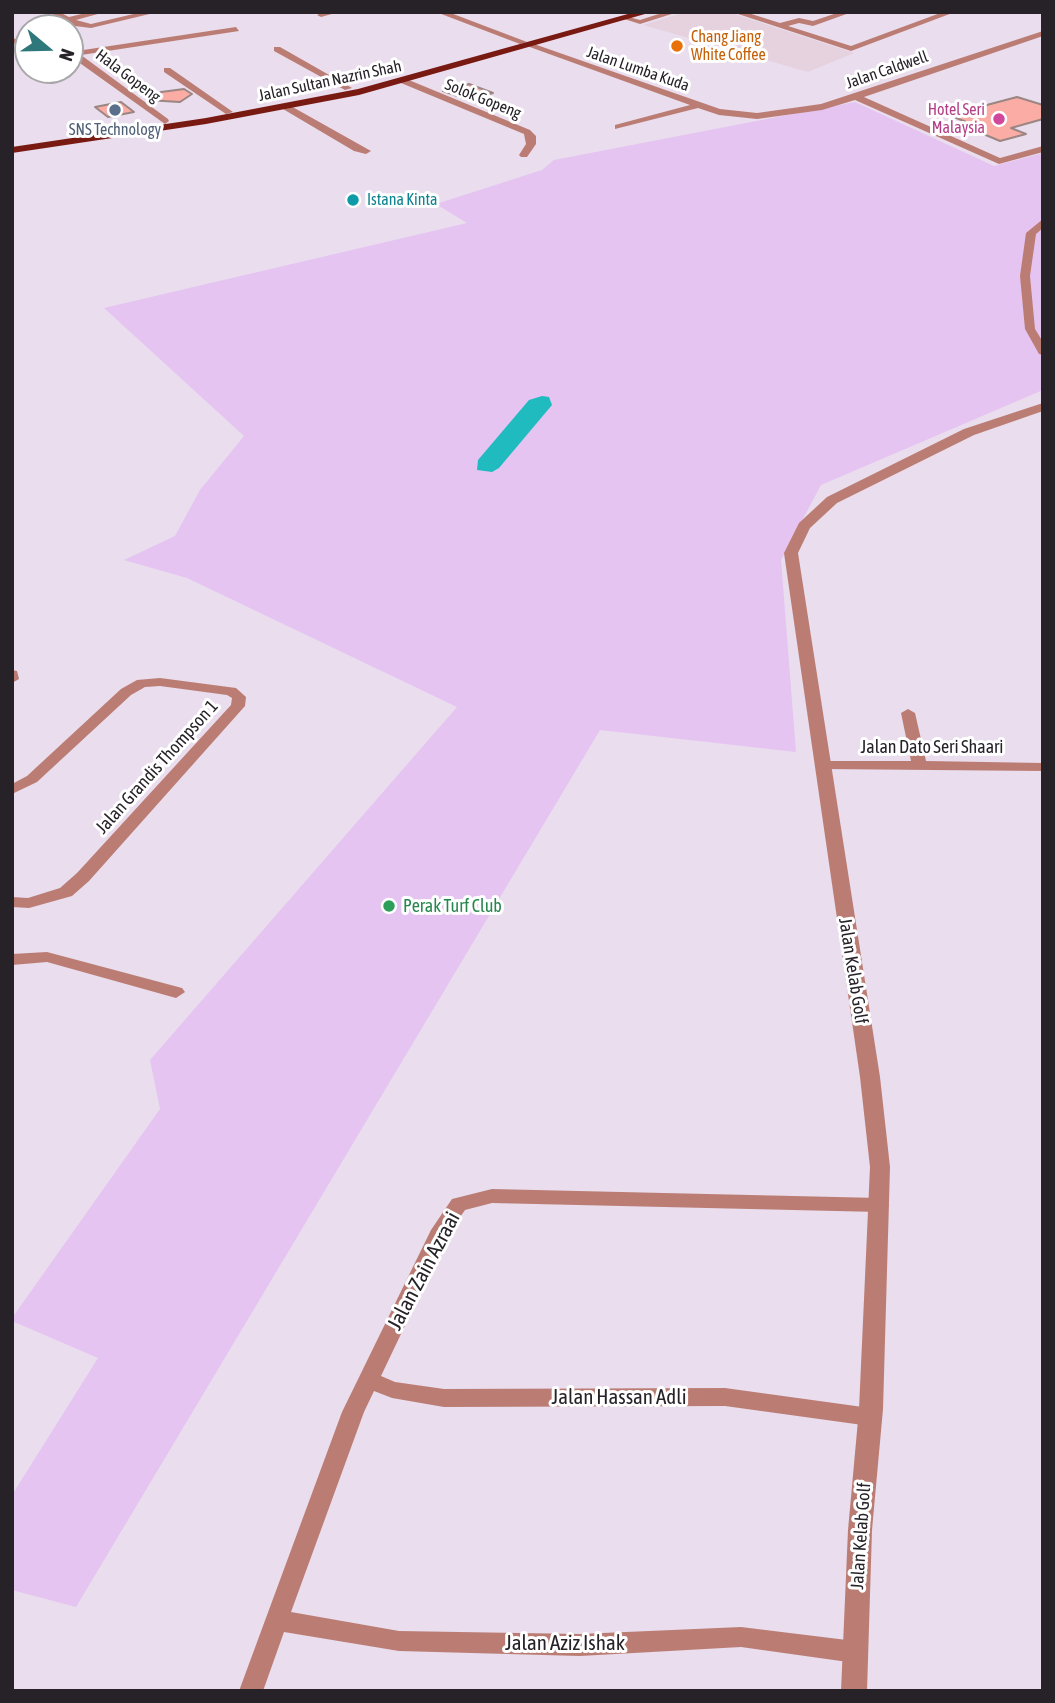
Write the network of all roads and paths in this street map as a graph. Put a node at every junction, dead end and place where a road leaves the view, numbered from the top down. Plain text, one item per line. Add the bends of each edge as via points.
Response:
1 (154, 12) edge
2 (335, 12) edge
3 (440, 12) edge
4 (647, 12) edge
5 (674, 12) edge
6 (736, 12) edge
7 (848, 12) edge
8 (951, 12) edge
9 (321, 15) dead end
10 (626, 15) edge
11 (84, 24) edge
12 (780, 26) junction
13 (236, 29) dead end
14 (1043, 33) edge
15 (527, 44) junction
16 (277, 49) dead end
17 (84, 52) edge
18 (84, 63) edge
19 (167, 70) dead end
20 (404, 81) junction
21 (348, 89) junction
22 (856, 97) junction
23 (698, 105) junction
24 (286, 107) junction
25 (229, 111) junction
26 (737, 116) joint
27 (165, 121) junction
28 (618, 127) dead end
29 (12, 145) edge
30 (1043, 149) edge
31 (12, 150) edge
32 (366, 151) dead end
33 (524, 155) dead end
34 (1043, 222) edge
35 (1031, 320) junction
36 (1043, 335) edge
37 (1043, 352) edge
38 (1043, 407) edge
39 (908, 713) dead end
40 (822, 765) junction
41 (919, 766) junction
42 (1043, 767) edge
43 (12, 790) edge
44 (12, 902) edge
45 (12, 960) edge
46 (176, 992) dead end
47 (879, 1205) junction
48 (368, 1380) junction
49 (870, 1417) junction
50 (276, 1620) junction
51 (855, 1652) junction
52 (251, 1691) edge
53 (854, 1691) edge

1 - 11 street
2 - 9 street
3 - 15 street, Jalan Lumba Kuda
4 - 10 highway, Jalan Sultan Nazrin Shah
5 - 10 street via 640,22
6 - 12 street
7 - 12 street via 813,24 799,20
8 - 12 street via 850,49
10 - 15 highway, Jalan Sultan Nazrin Shah
13 - 17 street
14 - 22 street, Jalan Caldwell
15 - 20 highway, Jalan Sultan Nazrin Shah
15 - 21 highway, Jalan Sultan Nazrin Shah
15 - 23 street, Jalan Lumba Kuda
16 - 21 street
18 - 27 street, Hala Gopeng
19 - 25 street
20 - 24 highway, Jalan Sultan Nazrin Shah
20 - 33 street, Solok Gopeng via 527,132 531,144
21 - 25 highway, Jalan Sultan Nazrin Shah
22 - 26 street, Jalan Caldwell via 779,114
22 - 30 street via 999,161
23 - 26 street, Jalan Lumba Kuda
23 - 28 street
24 - 31 highway, Jalan Sultan Nazrin Shah
24 - 32 street
25 - 27 highway, Jalan Sultan Nazrin Shah
27 - 29 highway, Jalan Sultan Nazrin Shah
34 - 35 street via 1031,233 1025,276
35 - 36 street
35 - 37 street via 1030,329
38 - 40 street, Jalan Kelab Golf via 969,432 832,500 804,526 791,553
39 - 41 street
40 - 41 street, Jalan Dato Seri Shaari
40 - 47 street, Jalan Kelab Golf via 870,1077 880,1167
41 - 42 street, Jalan Dato Seri Shaari
43 - 44 street, Jalan Grandis Thompson 1 via 32,779 126,692 142,683 230,691 239,697 238,706 83,877 66,892 29,903
45 - 46 street via 47,957
47 - 48 street, Jalan Zain Azraai via 492,1196 459,1204 441,1230
47 - 49 street, Jalan Kelab Golf
48 - 49 street, Jalan Hassan Adli via 392,1390 444,1398 725,1397
48 - 50 street, Jalan Zain Azraai
49 - 51 street, Jalan Kelab Golf
50 - 51 street, Jalan Aziz Ishak via 399,1641 580,1645 741,1637
50 - 52 street, Jalan Zain Azraai
51 - 53 street, Jalan Kelab Golf

